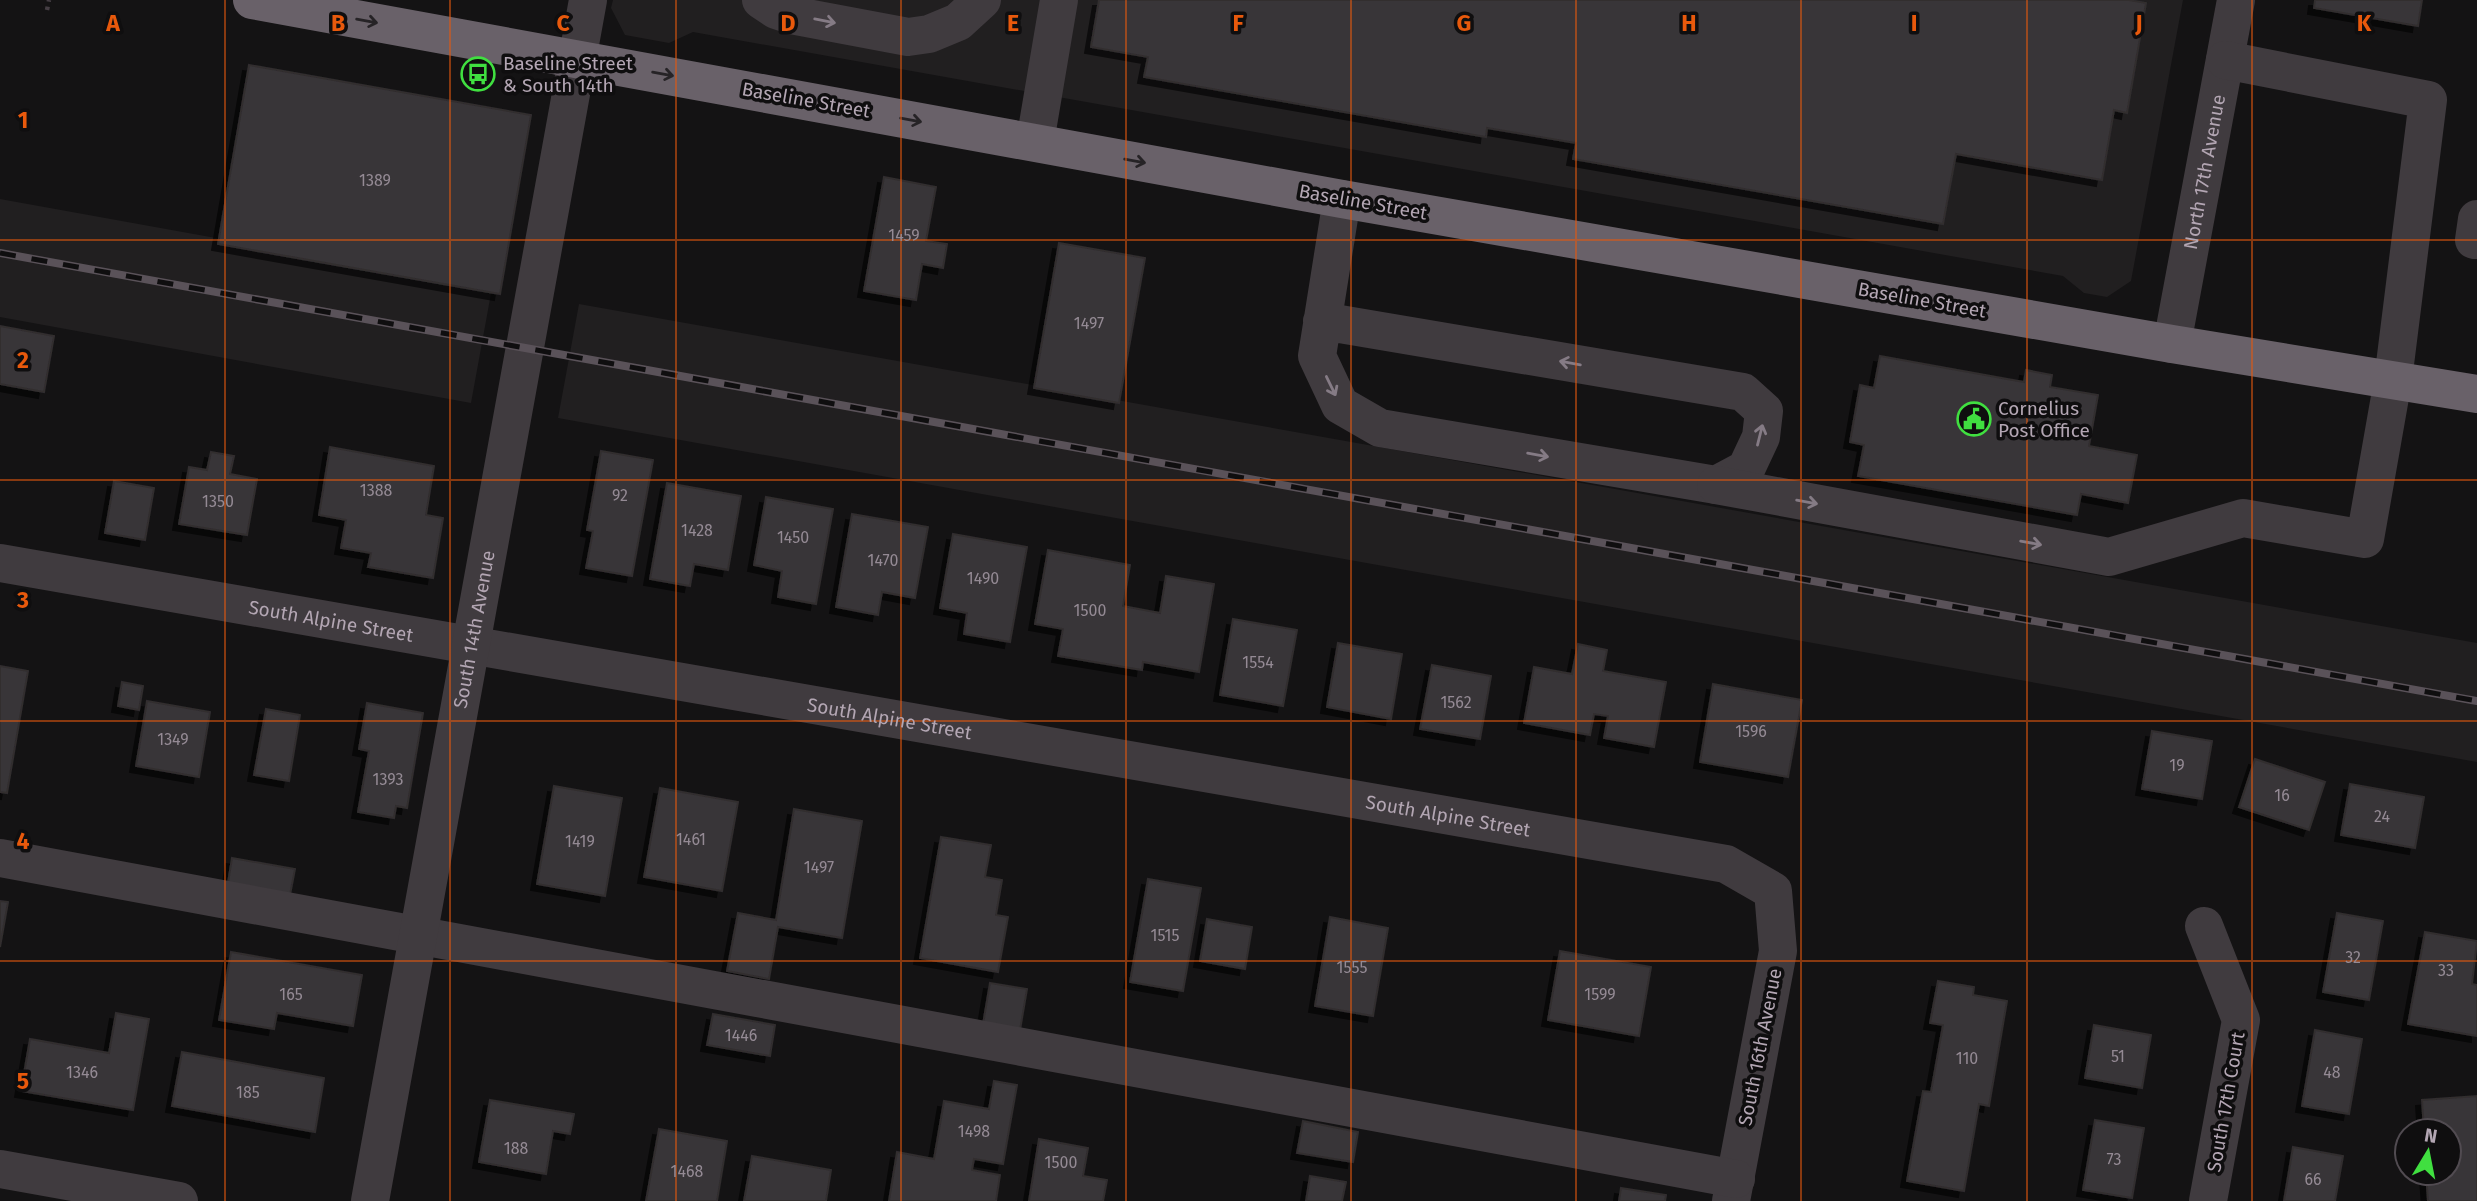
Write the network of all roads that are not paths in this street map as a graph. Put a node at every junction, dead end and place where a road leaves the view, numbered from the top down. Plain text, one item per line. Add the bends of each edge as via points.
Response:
1 (252, 0) edge
2 (588, 0) edge
3 (761, 0) edge
4 (947, 0) edge
5 (970, 0) edge
6 (982, 0) edge
7 (1059, 0) edge
8 (2236, 0) edge
9 (578, 58) junction
10 (2225, 60) junction
11 (1035, 142) junction
12 (1342, 199) junction
13 (2477, 219) edge
14 (2477, 240) edge
15 (1322, 321) junction
16 (2172, 344) junction
17 (2393, 380) junction
18 (2477, 394) edge
19 (1716, 485) junction
20 (0, 563) edge
21 (471, 646) junction
22 (0, 858) edge
23 (1773, 891) joint
24 (2204, 926) dead end
25 (418, 937) junction
26 (0, 1169) edge
27 (1733, 1190) edge
28 (178, 1201) edge
29 (370, 1201) edge
30 (2208, 1201) edge

1 -> 9 highway, Baseline Street
2 - 9 street, South 14th Avenue
3 -> 6 street via 791,15 908,37 958,22
4 - 5 street
7 - 11 street
8 - 10 street, North 17th Avenue
9 -> 11 highway, Baseline Street
9 - 21 street, South 14th Avenue
10 - 16 street, North 17th Avenue
10 - 17 street via 2428,100
11 -> 12 highway, Baseline Street
12 - 15 street
12 - 16 highway, Baseline Street
13 - 14 street
15 -> 19 street via 1317,356 1340,405 1380,428
19 -> 15 street via 1746,469 1761,437 1764,411 1743,393
16 - 17 highway, Baseline Street
17 - 18 highway, Baseline Street
19 -> 17 street via 2109,557 2243,518 2365,539
20 - 21 street, South Alpine Street
21 - 23 street, South Alpine Street via 1726,864
21 - 25 street, South 14th Avenue
22 - 25 street
23 - 27 street, South 16th Avenue via 1778,951
24 - 30 street, South 17th Court via 2241,1020
25 - 27 street
25 - 29 street, South 14th Avenue
26 - 28 street

